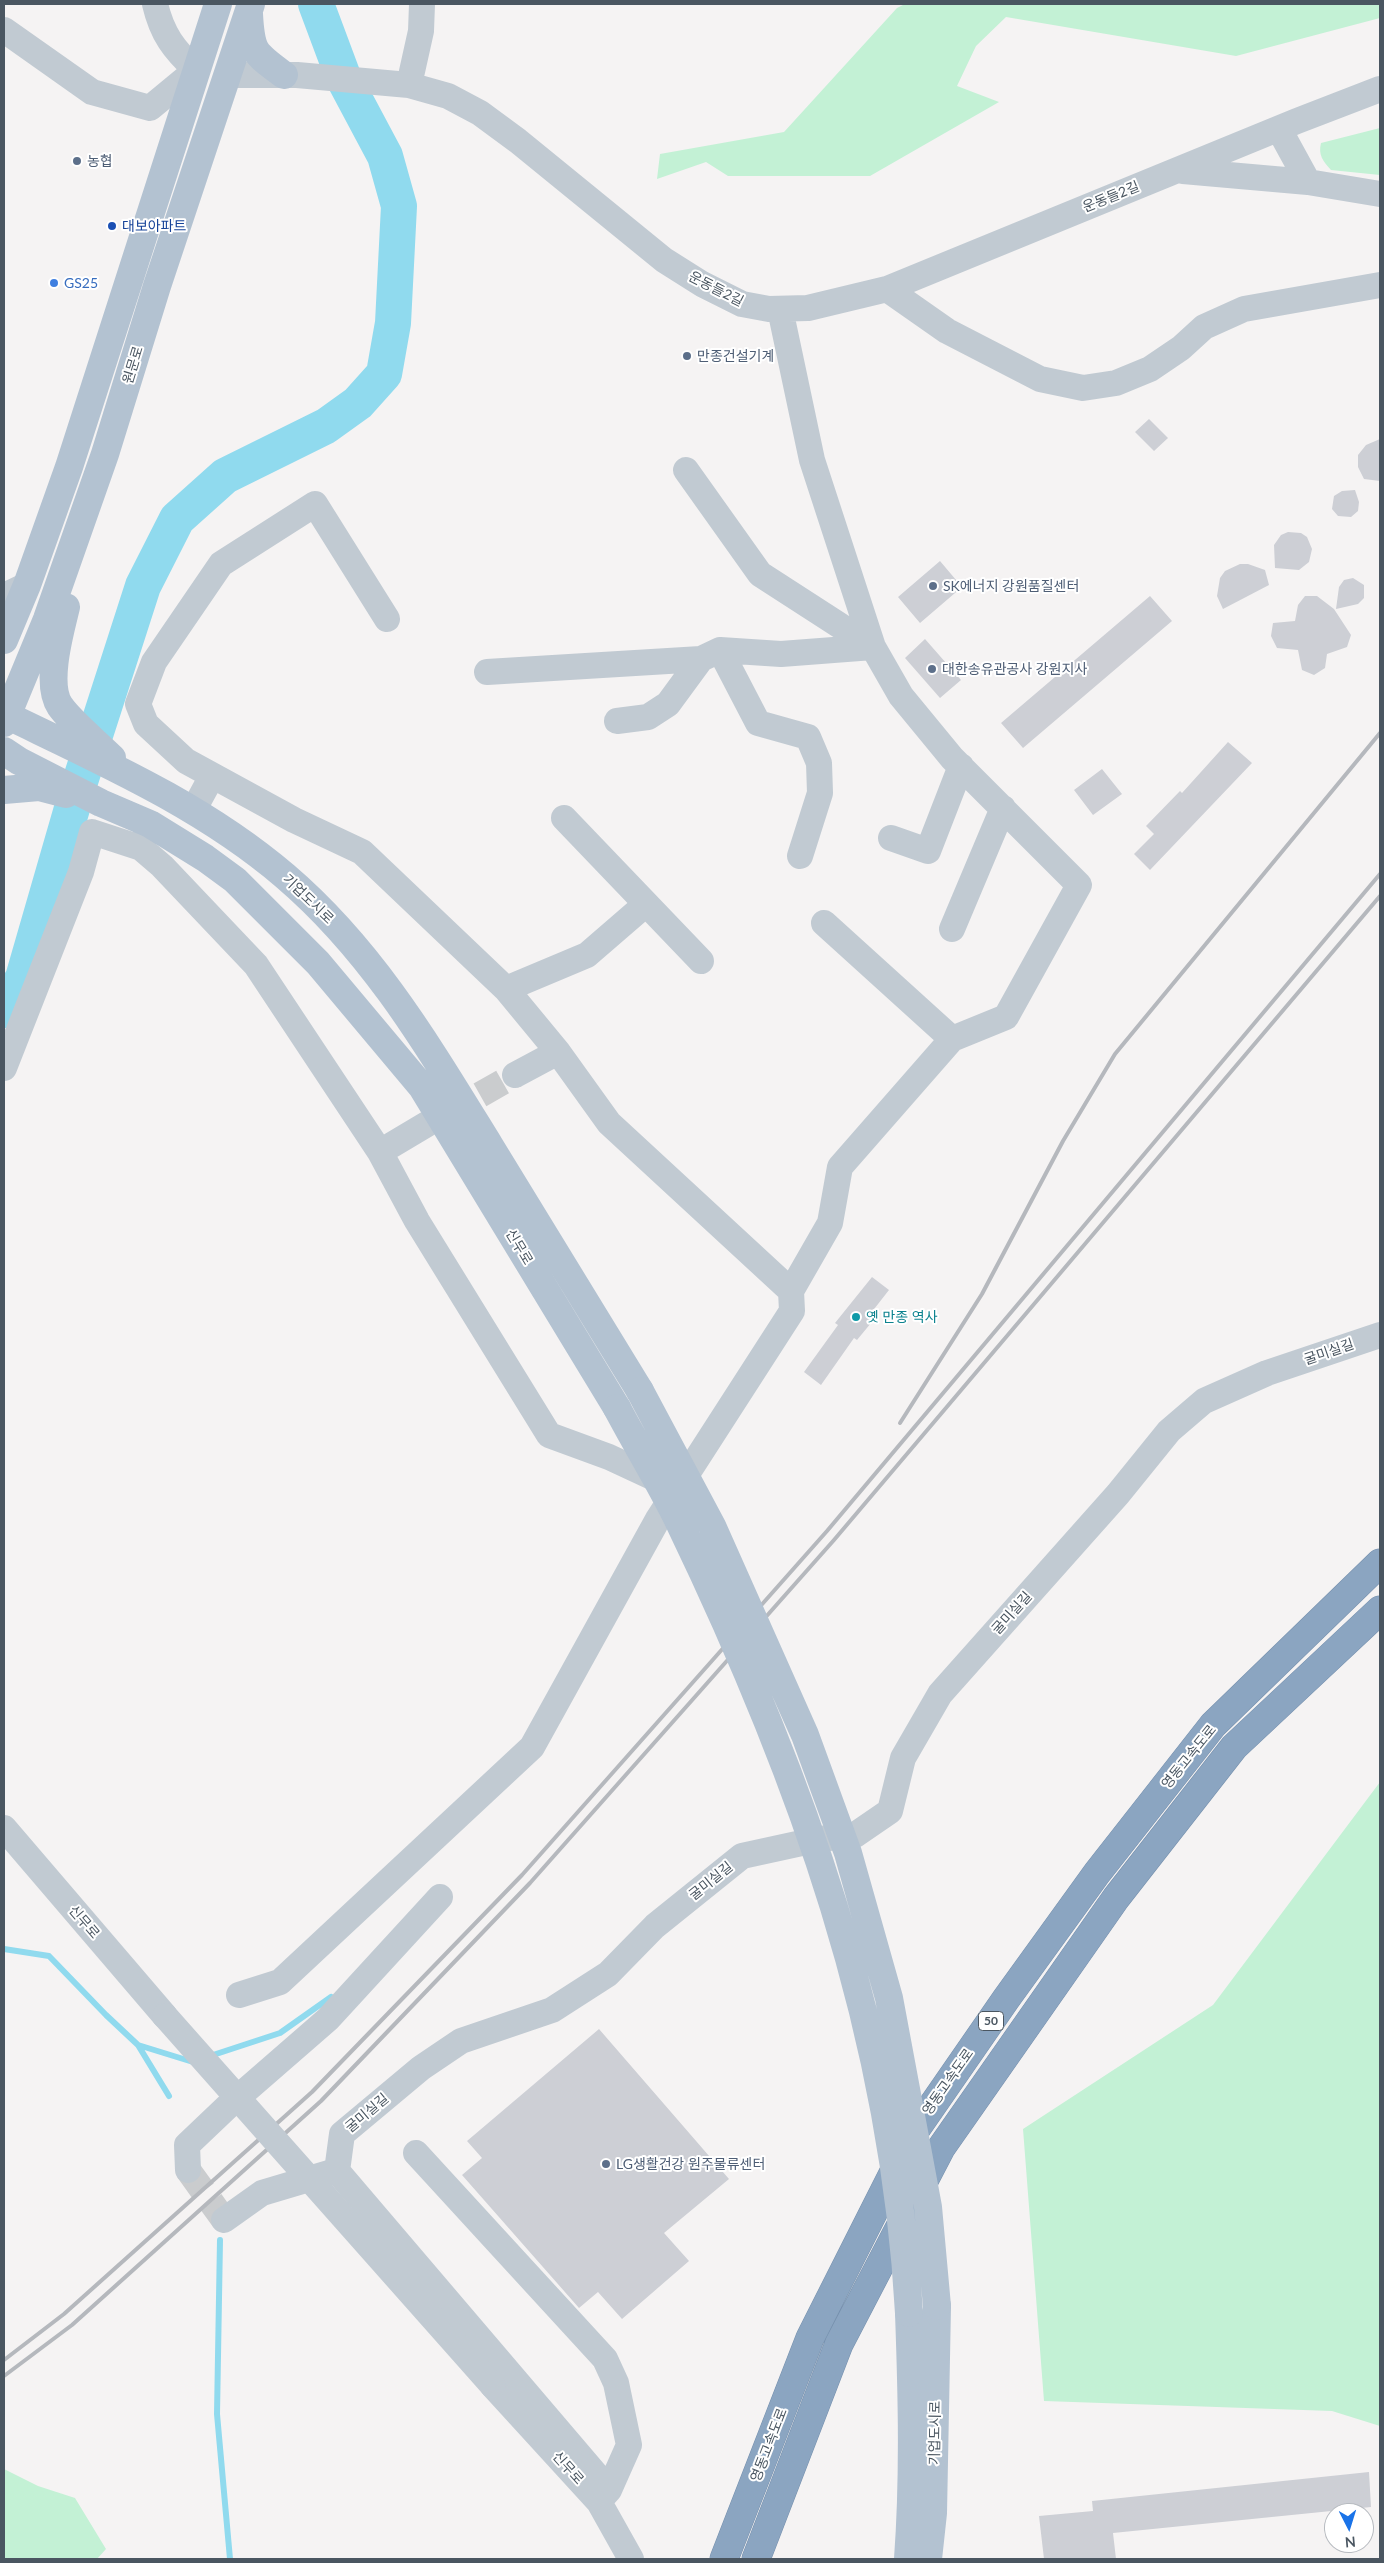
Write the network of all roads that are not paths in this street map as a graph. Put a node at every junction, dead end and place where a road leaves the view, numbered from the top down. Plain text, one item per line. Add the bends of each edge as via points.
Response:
1 (155, 4) edge
2 (218, 4) edge
3 (422, 4) edge
4 (250, 7) edge
5 (4, 30) edge
6 (196, 70) junction
7 (227, 75) junction
8 (290, 75) junction
9 (409, 85) junction
10 (1380, 89) edge
11 (1380, 106) edge
12 (1288, 125) junction
13 (1178, 170) junction
14 (1308, 182) junction
15 (1380, 194) edge
16 (1380, 286) edge
17 (887, 289) junction
18 (780, 309) junction
19 (686, 470) dead end
20 (87, 505) junction
21 (15, 591) edge
22 (387, 619) dead end
23 (4, 640) edge
24 (873, 647) junction
25 (710, 654) junction
26 (487, 672) dead end
27 (11, 720) edge
28 (617, 721) dead end
29 (12, 756) edge
30 (961, 766) junction
31 (126, 771) junction
32 (212, 776) junction
33 (4, 790) edge
34 (101, 803) junction
35 (1003, 808) junction
36 (193, 811) junction
37 (564, 818) dead end
38 (146, 836) junction
39 (891, 838) dead end
40 (800, 856) dead end
41 (646, 904) junction
42 (824, 923) dead end
43 (952, 929) dead end
44 (701, 961) dead end
45 (506, 989) junction
46 (952, 1040) junction
47 (558, 1052) junction
48 (4, 1068) edge
49 (446, 1074) joint
50 (515, 1075) tunnel mouth
51 (427, 1124) tunnel mouth
52 (380, 1152) junction
53 (791, 1291) junction
54 (1380, 1335) edge
55 (678, 1489) junction
56 (1380, 1563) edge
57 (1380, 1610) edge
58 (4, 1828) edge
59 (440, 1897) dead end
60 (239, 1995) dead end
61 (416, 2153) dead end
62 (188, 2170) tunnel mouth
63 (337, 2171) junction
64 (224, 2220) dead end
65 (937, 2306) joint
66 (909, 2313) joint
67 (604, 2496) junction
68 (623, 2558) edge
69 (724, 2559) edge
70 (756, 2559) edge
71 (908, 2559) edge
72 (928, 2559) edge

1 - 6 street via 159,21 174,50
2 - 6 main road
3 - 9 street via 421,31
4 - 7 main road, 원문로
4 - 8 main road via 250,33 256,55
5 - 6 street via 92,92 150,108
6 - 7 main road
6 - 21 main road via 69,467
7 - 8 street
7 - 20 main road, 원문로
8 - 9 street, 운동들2길
9 - 18 street, 운동들2길 via 448,96 480,114 664,260 702,284 742,304
10 - 12 street, 운동들2길
11 - 12 street
12 - 13 street, 운동들2길
12 - 14 street
13 - 14 street
13 - 17 street, 운동들2길
14 - 15 street
16 - 17 street via 1244,309 1204,327 1150,369 1116,383 1083,388 1040,379 948,331
17 - 18 street, 운동들2길 via 808,308
18 - 24 street via 812,460
19 - 24 street via 760,574
20 - 27 main road, 원문로
20 - 31 main road via 90,520 59,635 53,688 60,706
21 - 23 main road
22 - 32 street via 315,504 221,564 154,662 138,704 146,724 186,761
24 - 25 street via 781,654
24 - 30 street via 901,696
25 - 26 street
25 - 28 street via 668,704 648,717
25 - 40 street via 758,723 808,736 819,763 820,793
27 - 31 main road
29 - 34 main road
30 - 35 street
30 - 39 street via 928,851
31 - 36 main road, 기업도시로
32 - 36 street
32 - 45 street via 362,852
33 - 34 main road via 39,787
34 - 38 main road
35 - 43 street
35 - 46 street via 1078,885 1006,1017
36 - 49 main road, 기업도시로 via 284,875 320,908 380,977
37 - 41 street
38 - 48 street via 92,832 81,872
38 - 52 street via 162,866 256,965
38 - 66 main road, 신무로, bridge via 205,858 235,880 318,962 422,1087 617,1408 678,1520 784,1759 821,1865 866,2015 890,2129 906,2245
41 - 44 street
41 - 45 street via 587,955
42 - 46 street
45 - 47 street
46 - 53 street via 840,1167 830,1223
47 - 50 street
47 - 53 street via 609,1123
49 - 65 main road, 신무로, bridge via 640,1391 716,1535 805,1735 848,1853 889,1998 928,2207
51 - 52 street
52 - 55 street via 417,1221 549,1435 609,1457
53 - 55 street via 792,1311
54 - 63 street, 굴미실길 via 1267,1373 1204,1401 1169,1431 1118,1494 940,1694 903,1758 890,1811 855,1835 742,1856 655,1926 608,1974 552,2010 461,2041 421,2068 342,2134
55 - 60 street via 532,1747 280,1982
56 - 69 highway, 영동고속도로 / 50 via 1213,1726 1097,1873 914,2132 810,2338
57 - 70 highway, 영동고속도로 / 50 via 1234,1747 1116,1898 941,2148 839,2344
58 - 67 street, 신무로, bridge via 165,2016 493,2386
59 - 62 street via 328,2018 187,2145
61 - 67 street via 605,2359 616,2382 629,2445
63 - 64 street via 262,2194
63 - 67 street
65 - 72 main road, 기업도시로 via 933,2513
66 - 71 main road, 기업도시로 via 912,2415
67 - 68 street, 신무로

